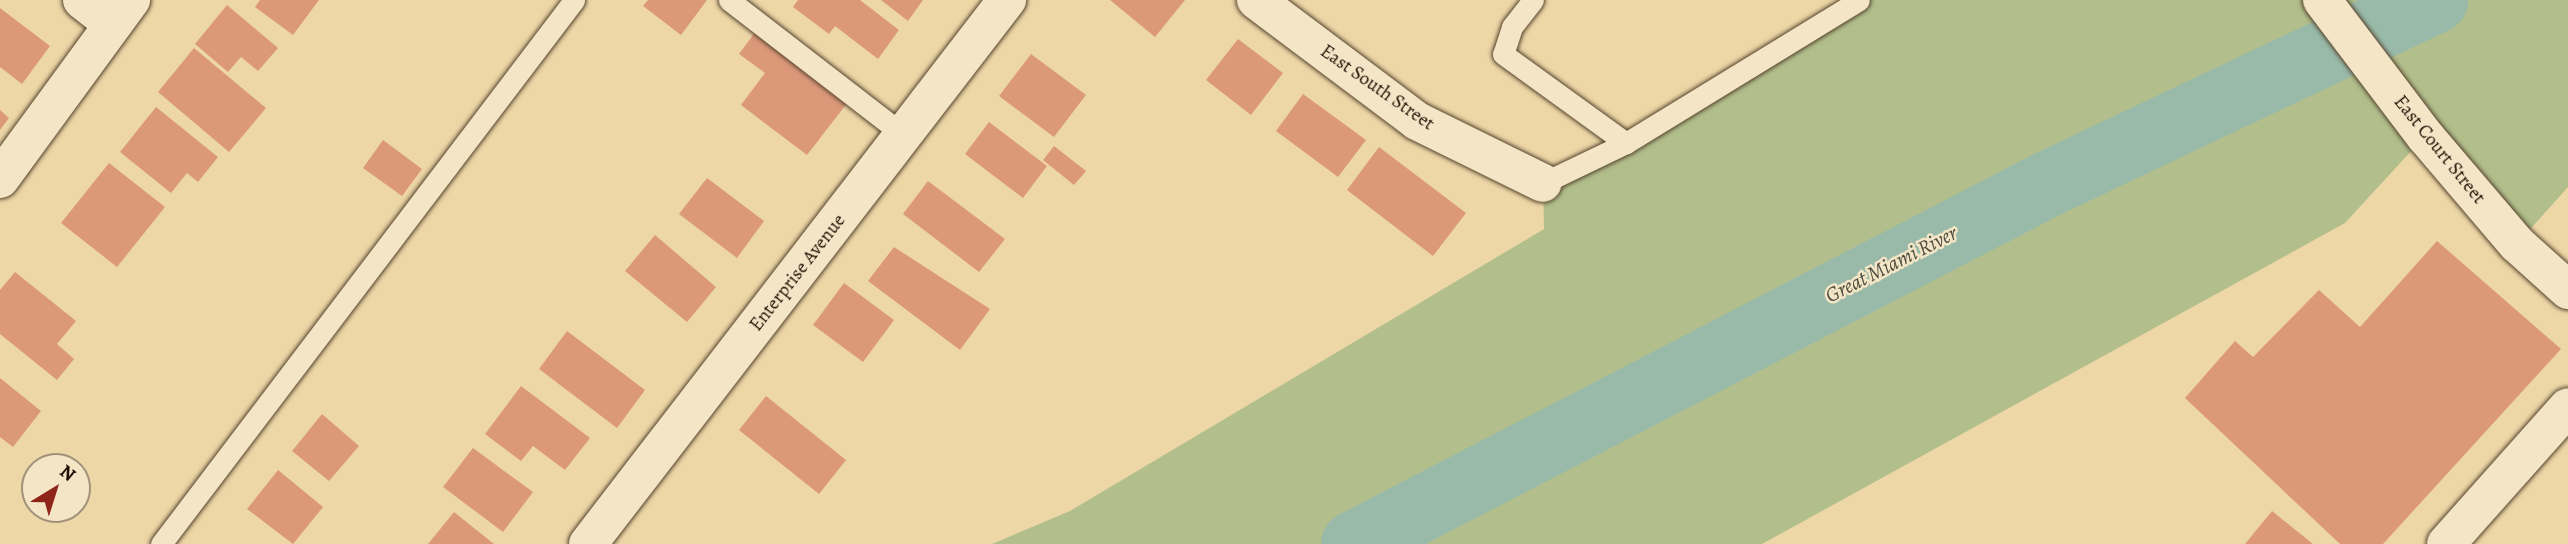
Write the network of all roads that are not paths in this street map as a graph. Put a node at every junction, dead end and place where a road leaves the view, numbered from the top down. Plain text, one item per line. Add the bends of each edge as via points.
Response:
1 (82, 0) edge
2 (574, 0) edge
3 (729, 0) edge
4 (1007, 0) edge
5 (1256, 0) edge
6 (1532, 0) edge
7 (1859, 0) edge
8 (2322, 0) edge
9 (122, 12) edge
10 (905, 136) junction
11 (1626, 143) junction
12 (0, 179) edge
13 (1543, 183) joint
14 (2568, 290) edge
15 (2568, 407) edge
16 (161, 544) edge
17 (589, 544) edge
18 (2446, 544) edge

1 - 9 street
2 - 16 lane
3 - 10 lane
4 - 10 street, Enterprise Avenue
5 - 13 street, East South Street via 1418,121
6 - 11 lane via 1512,27 1503,54
7 - 11 lane
8 - 14 street, East Court Street via 2426,136 2517,244
9 - 12 street
10 - 17 street, Enterprise Avenue
11 - 13 lane
15 - 18 street

